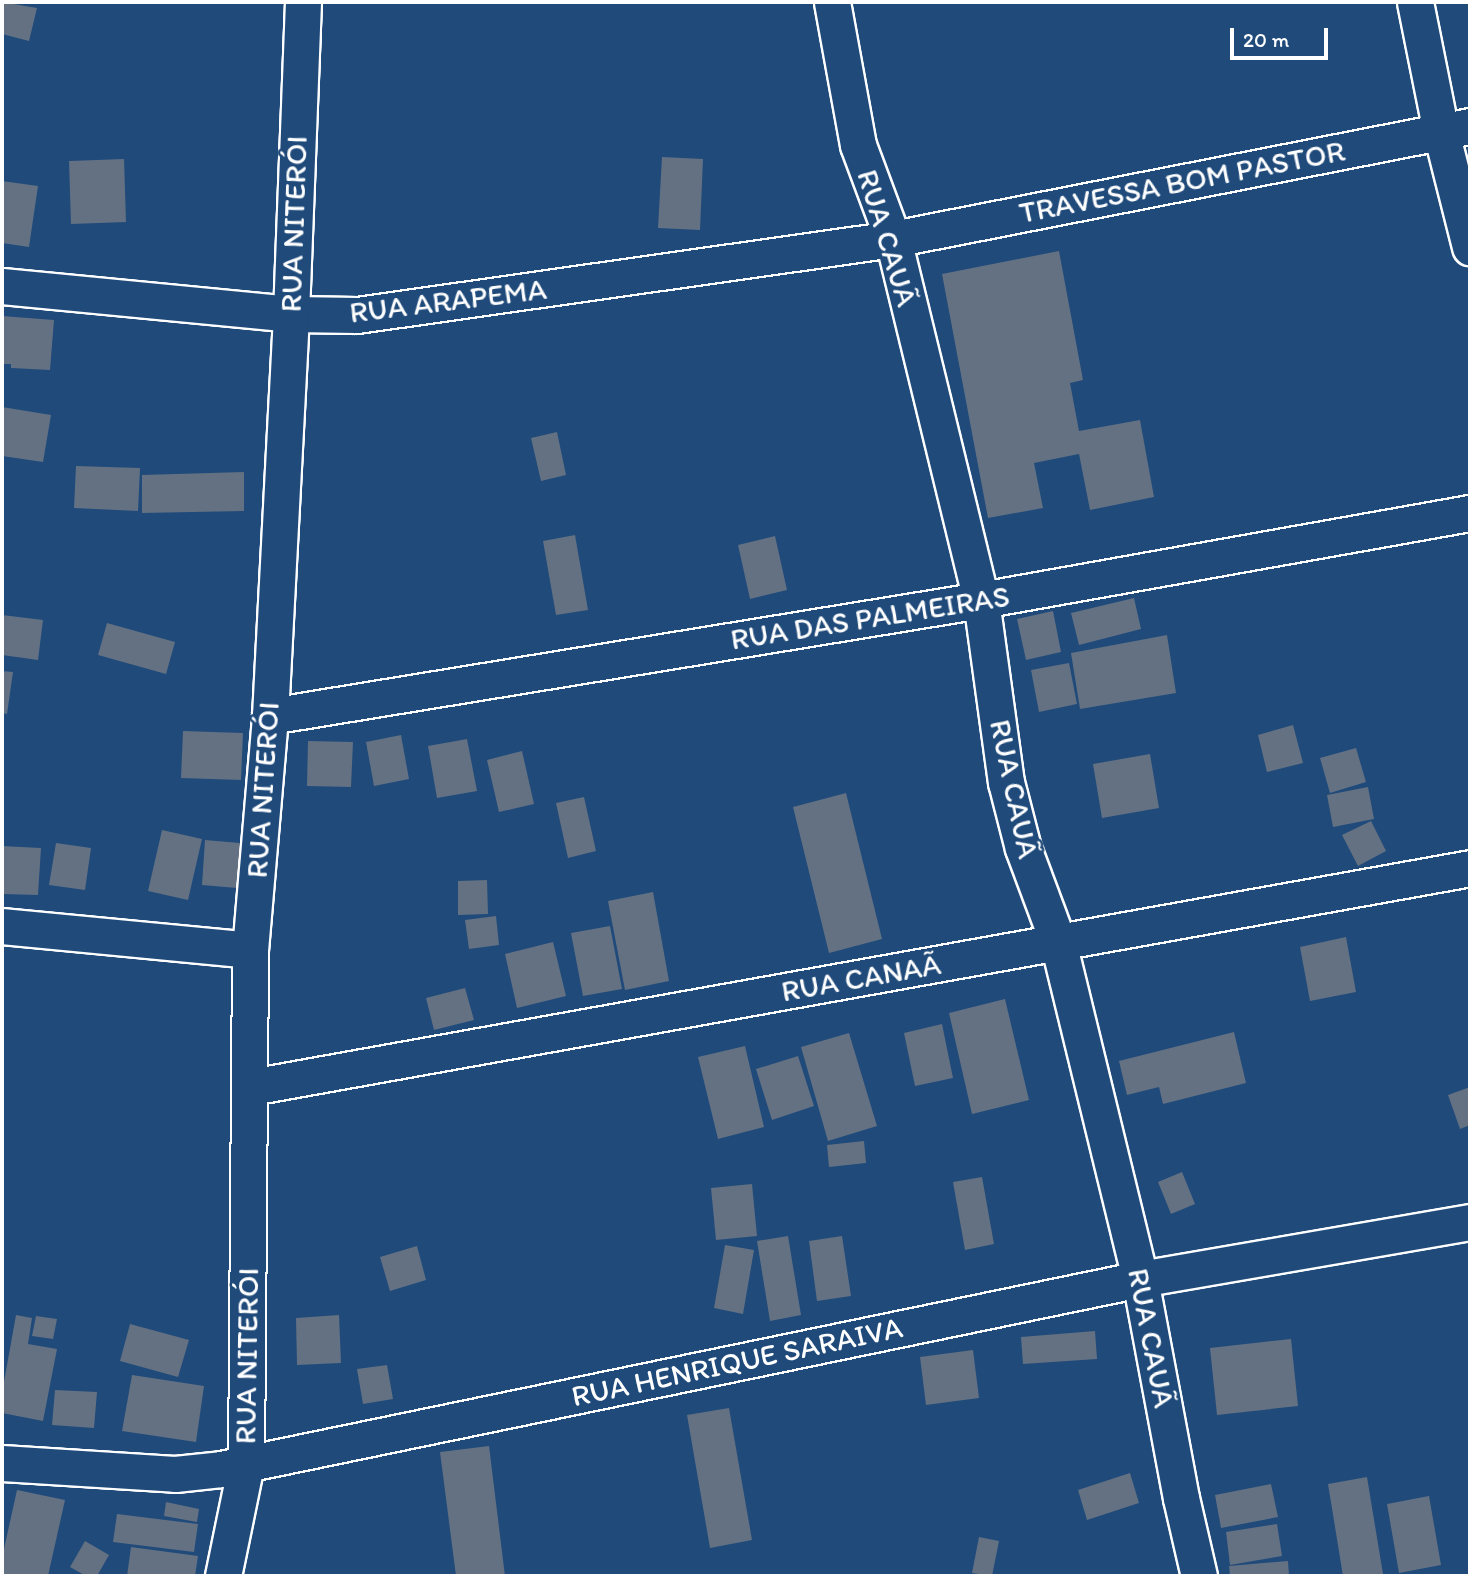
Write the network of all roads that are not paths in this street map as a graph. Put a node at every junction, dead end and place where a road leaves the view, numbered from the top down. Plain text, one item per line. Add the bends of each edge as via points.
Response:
1 (303, 2) edge
2 (832, 2) edge
3 (1415, 2) edge
4 (1455, 129) edge
5 (893, 239) junction
6 (1470, 247) edge
7 (2, 286) edge
8 (291, 314) junction
9 (1470, 513) edge
10 (981, 600) junction
11 (270, 716) junction
12 (1470, 868) edge
13 (2, 926) edge
14 (1058, 942) junction
15 (250, 950) junction
16 (251, 1087) junction
17 (1470, 1222) edge
18 (1140, 1279) junction
19 (2, 1463) edge
20 (246, 1464) junction
21 (223, 1576) edge
22 (1199, 1576) edge

1 - 8 street, RUA NITERÓI
2 - 5 street, RUA CAUÃ via 858,145
3 - 4 street
4 - 5 street, TRAVESSA BOM PASTOR
4 - 6 street
5 - 8 street, RUA ARAPEMA via 357,315
5 - 10 street, RUA CAUÃ
7 - 8 street, RUA ARAPEMA
8 - 11 street, RUA NITERÓI
9 - 10 street, RUA DAS PALMEIRAS
10 - 11 street, RUA DAS PALMEIRAS
10 - 14 street, RUA CAUÃ via 1006,782 1023,848
11 - 15 street, RUA NITERÓI
12 - 14 street, RUA CANAÃ
13 - 15 street
14 - 16 street, RUA CANAÃ
14 - 18 street, RUA CAUÃ
15 - 16 street, RUA NITERÓI
16 - 20 street, RUA NITERÓI
17 - 18 street, RUA HENRIQUE SARAIVA
18 - 20 street, RUA HENRIQUE SARAIVA
18 - 22 street, RUA CAUÃ
19 - 20 street, RUA HENRIQUE SARAIVA via 175,1474
20 - 21 street, RUA NITERÓI

